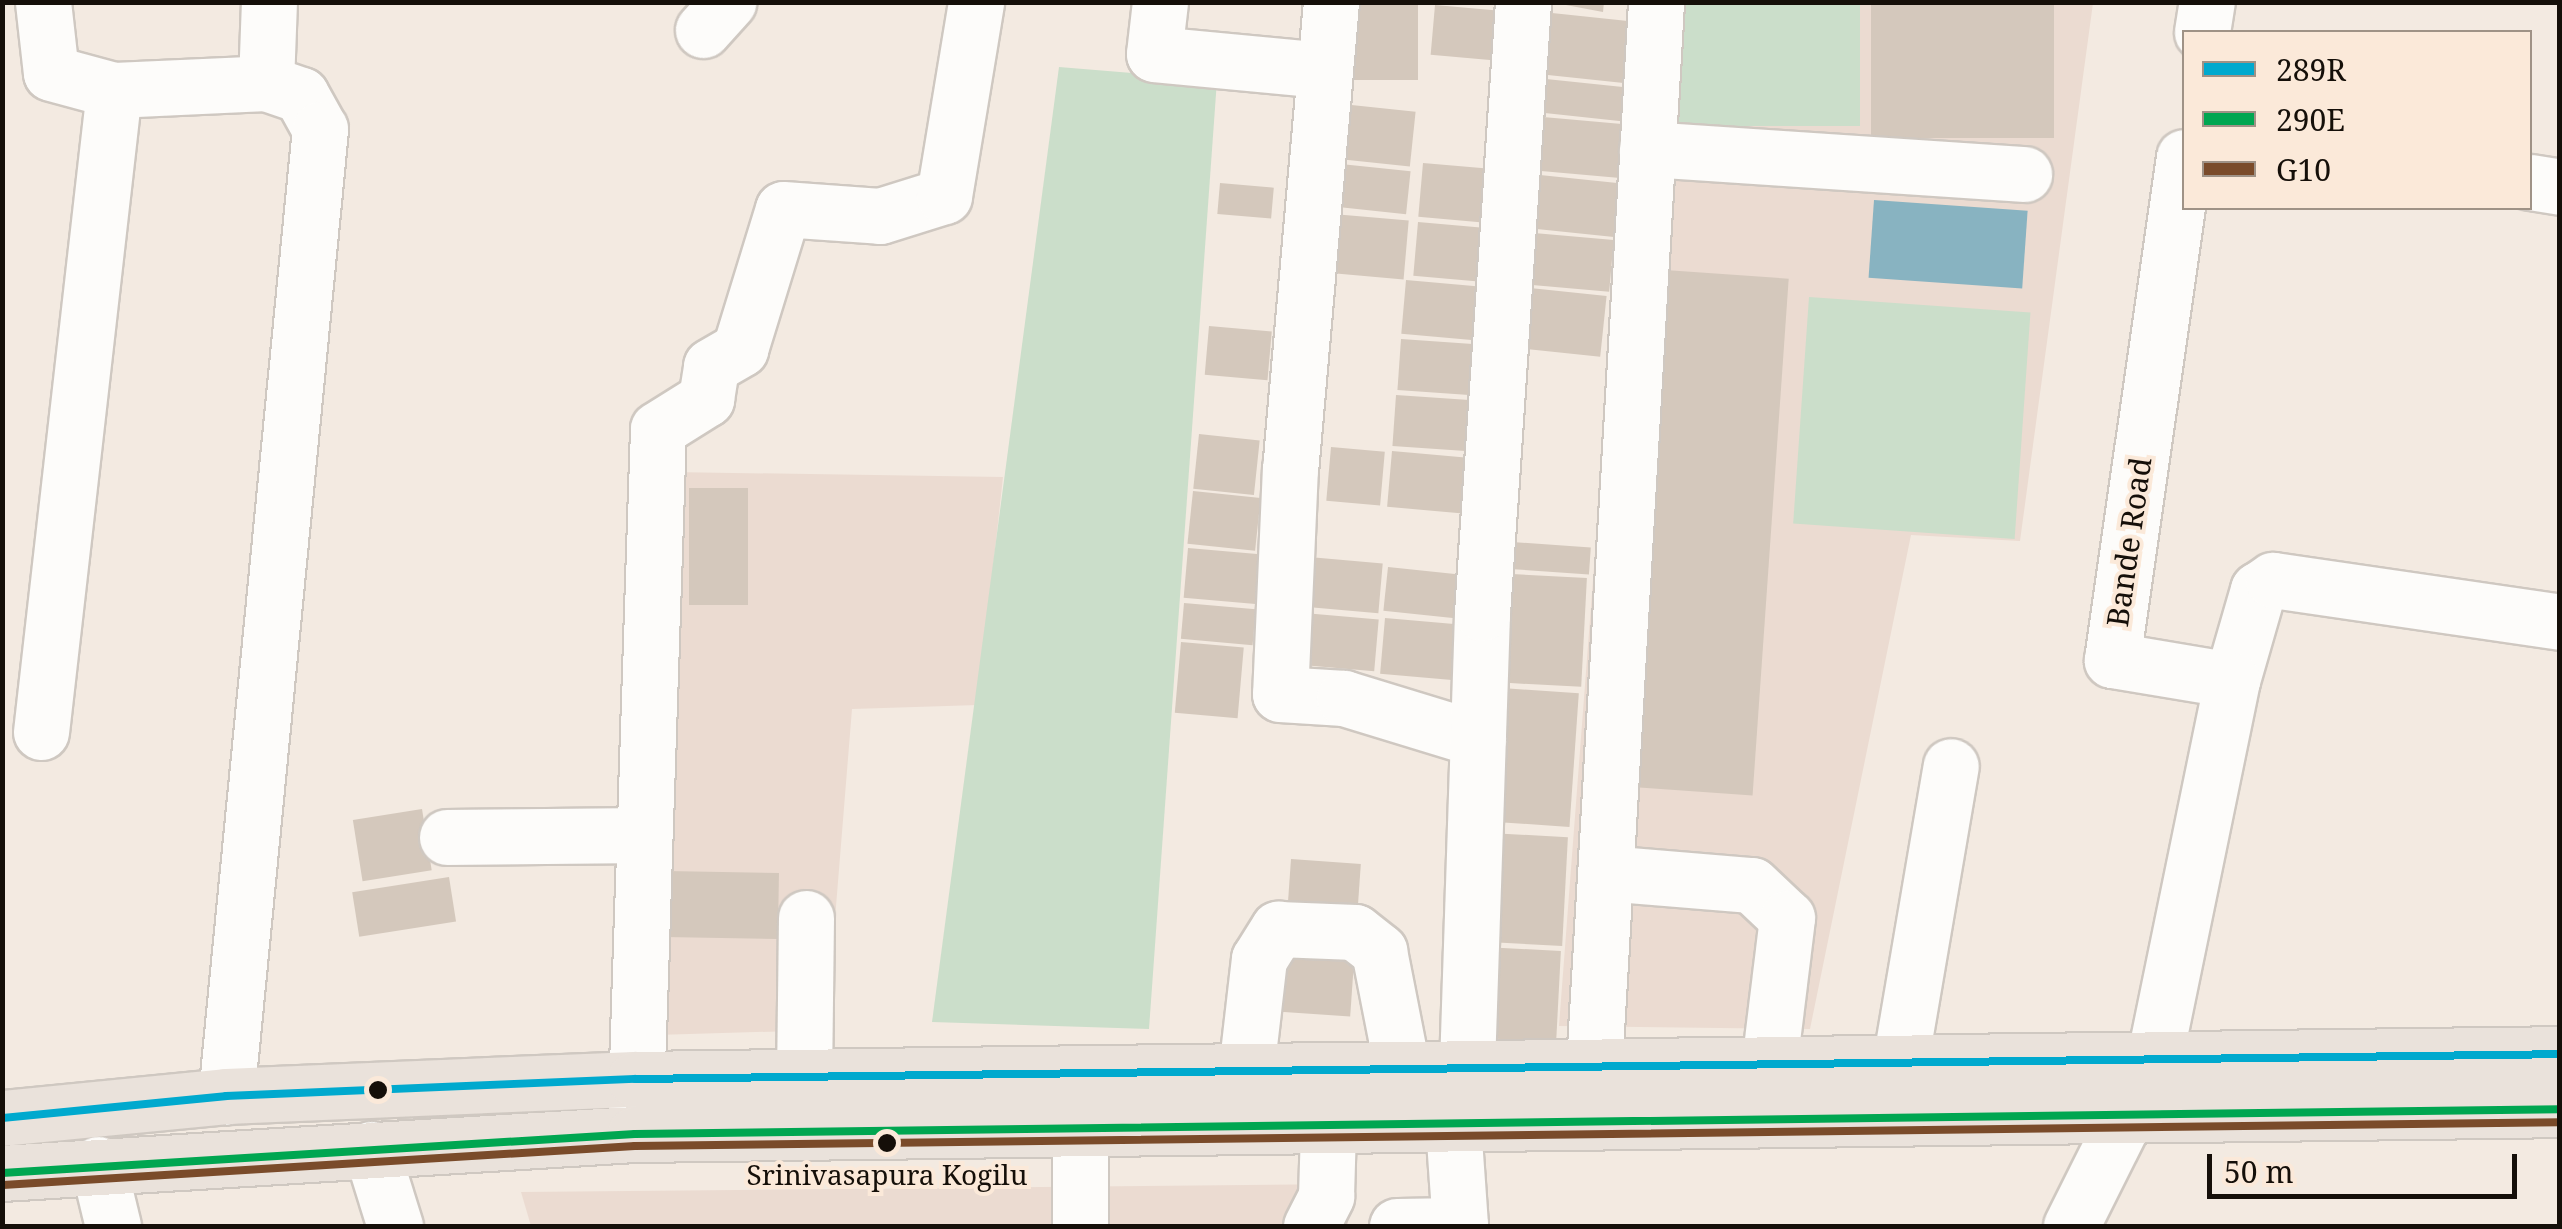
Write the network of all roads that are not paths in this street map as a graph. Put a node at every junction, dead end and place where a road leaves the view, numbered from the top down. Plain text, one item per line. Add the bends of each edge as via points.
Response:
1 (43, 2) edge
2 (269, 2) edge
3 (976, 2) edge
4 (1331, 2) edge
5 (1523, 2) edge
6 (1656, 2) edge
7 (2207, 2) edge
8 (1157, 5) edge
9 (2202, 30) edge
10 (1323, 70) junction
11 (266, 83) junction
12 (114, 90) junction
13 (1647, 149) junction
14 (2182, 171) edge
15 (2024, 174) dead end
16 (2532, 182) edge
17 (2560, 187) edge
18 (2560, 622) edge
19 (2232, 680) junction
20 (42, 732) dead end
21 (1478, 739) junction
22 (1950, 766) dead end
23 (644, 835) junction
24 (447, 837) dead end
25 (1605, 873) junction
26 (806, 918) dead end
27 (2560, 1054) edge
28 (2154, 1060) junction
29 (1900, 1063) junction
30 (1769, 1064) junction
31 (1467, 1066) junction
32 (1594, 1066) junction
33 (1402, 1068) junction
34 (1246, 1071) junction
35 (635, 1078) junction
36 (804, 1080) junction
37 (226, 1096) junction
38 (2560, 1109) edge
39 (2124, 1115) junction
40 (2, 1118) edge
41 (1452, 1125) junction
42 (1328, 1127) junction
43 (1080, 1131) junction
44 (636, 1134) junction
45 (371, 1149) junction
46 (98, 1164) junction
47 (2, 1173) edge
48 (113, 1226) edge
49 (395, 1226) edge
50 (1080, 1226) edge
51 (1311, 1226) edge
52 (1398, 1226) edge
53 (1460, 1226) edge
54 (2071, 1226) edge

1 - 12 street via 51,73
2 - 11 street
3 - 23 street via 944,196 880,216 782,209 740,349 711,366 706,399 658,429
4 - 10 street
5 - 21 street
6 - 13 street
7 - 9 street
8 - 10 street via 1154,54
10 - 21 street via 1280,694 1344,698
11 - 12 street
11 - 37 street via 302,95 320,128
12 - 20 street
13 - 15 street
13 - 25 street
14 - 19 street, Bande Road via 2112,660
16 - 17 street
18 - 19 street via 2273,580 2258,590
19 - 28 street
21 - 31 street
22 - 29 street
23 - 24 street
23 - 35 street
25 - 30 street via 1752,885 1787,918
25 - 32 street
26 - 36 street
27 - 28 main road
28 - 29 main road
28 - 39 street
29 - 30 main road
30 - 32 main road
31 - 32 main road
31 - 33 main road
33 - 34 main road
33 - 34 street via 1379,952 1356,932 1278,928 1259,960
34 - 36 main road
35 - 36 main road
35 - 37 main road
35 - 44 street
37 - 40 main road
38 - 39 main road
39 - 41 main road
39 - 54 street
41 - 42 main road
41 - 53 street
42 - 43 main road
42 - 51 street via 1326,1196
43 - 44 main road
43 - 50 street
44 - 45 main road
45 - 46 main road
45 - 49 street
46 - 47 main road
46 - 48 street
52 - 53 street

